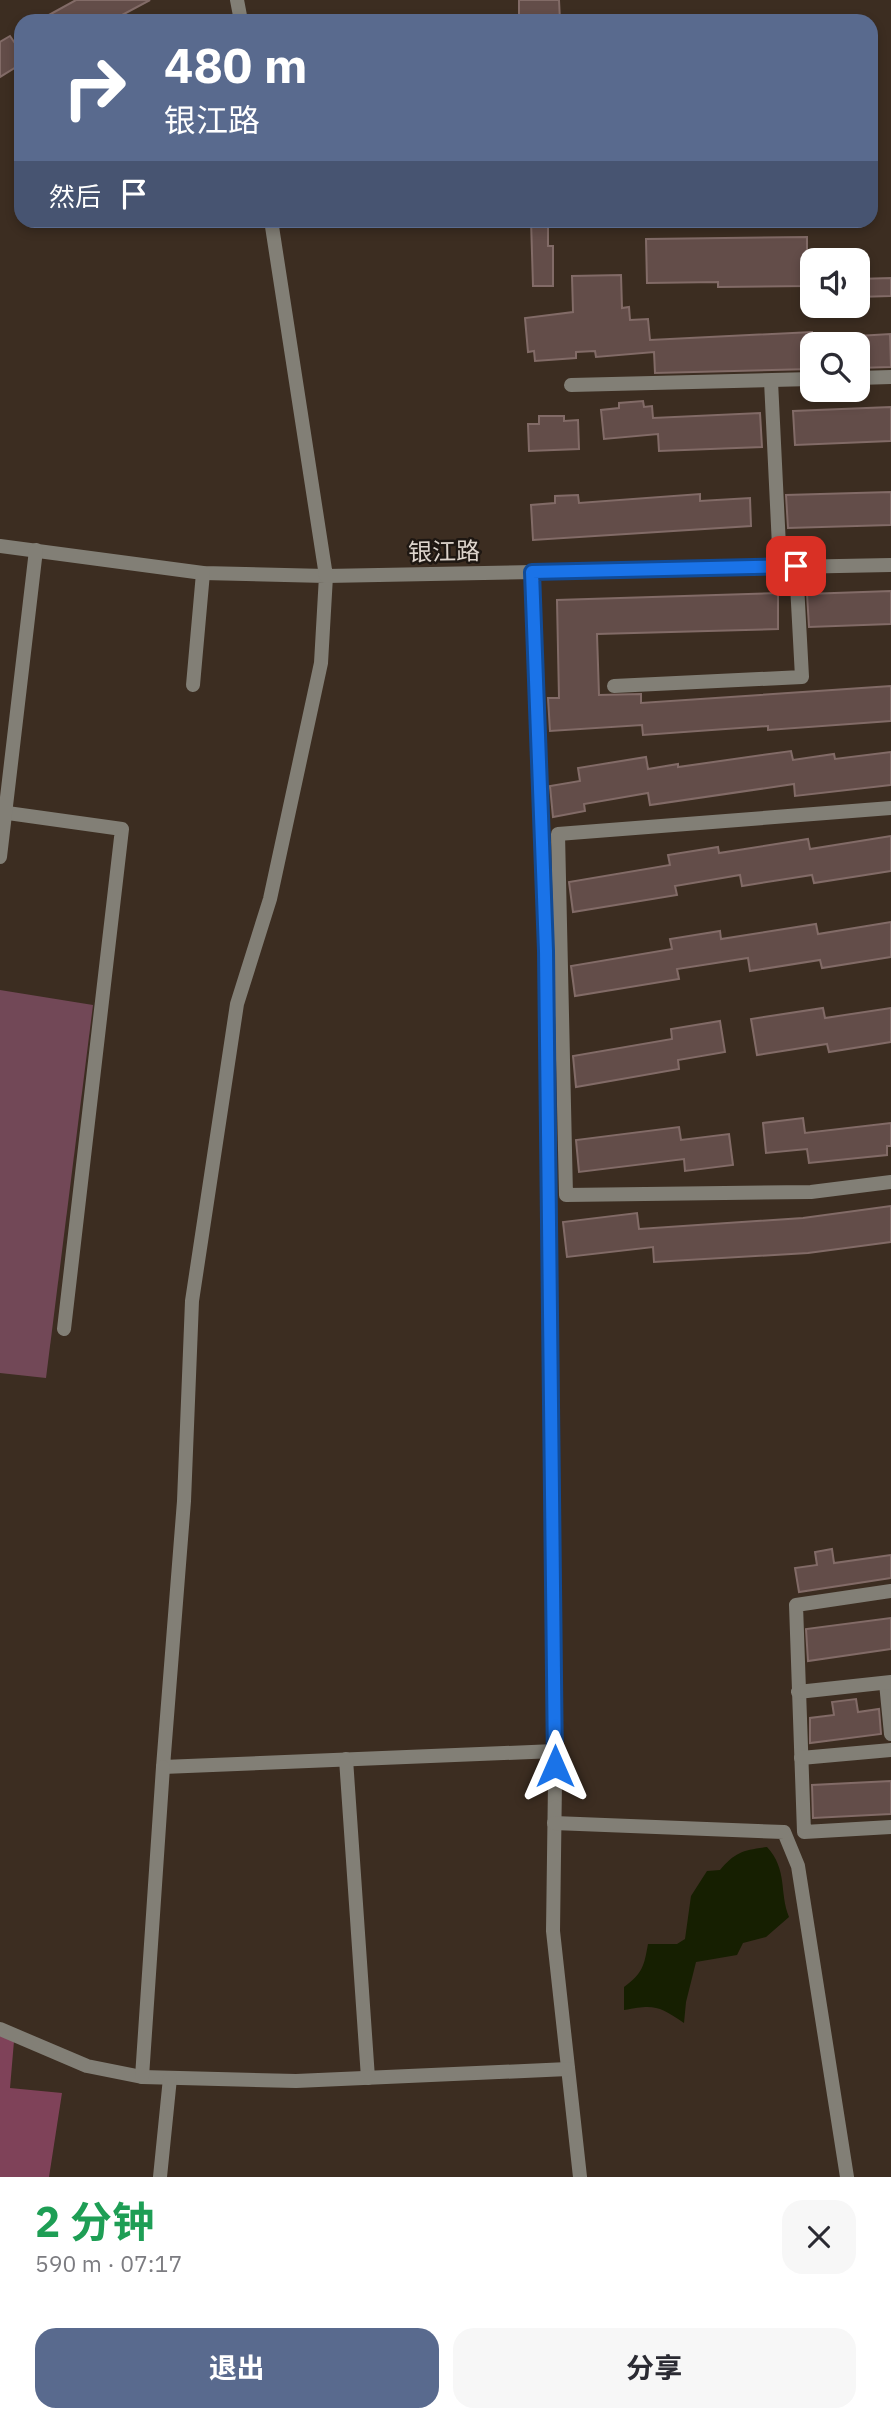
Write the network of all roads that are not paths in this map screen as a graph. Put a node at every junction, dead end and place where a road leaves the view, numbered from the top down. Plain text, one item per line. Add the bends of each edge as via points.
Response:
1 (272, 228) edge
2 (891, 377) edge
3 (870, 378) edge
4 (800, 380) edge
5 (771, 381) junction
6 (571, 385) dead end
7 (0, 545) edge
8 (36, 550) junction
9 (891, 565) edge
10 (796, 566) junction
11 (780, 567) junction
12 (532, 572) junction
13 (203, 573) junction
14 (327, 576) junction
15 (193, 685) dead end
16 (614, 686) dead end
17 (891, 808) edge
18 (3, 812) edge
19 (0, 857) edge
20 (891, 1182) edge
21 (64, 1329) dead end
22 (891, 1591) edge
23 (888, 1682) edge
24 (798, 1692) junction
25 (891, 1734) edge
26 (891, 1750) edge
27 (555, 1751) junction
28 (801, 1758) junction
29 (346, 1759) junction
30 (163, 1767) junction
31 (554, 1824) junction
32 (891, 1827) edge
33 (0, 2029) edge
34 (568, 2069) junction
35 (142, 2077) junction
36 (170, 2078) junction
37 (368, 2078) junction
38 (160, 2177) edge
39 (580, 2177) edge
40 (846, 2177) edge

1 - 14 street
2 - 3 street
4 - 5 street
5 - 6 street
5 - 11 street
7 - 8 street, 银江路
8 - 13 street, 银江路
8 - 18 street
9 - 10 street, 银江路
10 - 11 street, 银江路
10 - 16 street via 802,677
11 - 12 street, 银江路
12 - 14 street, 银江路
12 - 27 street via 546,951
13 - 14 street, 银江路
13 - 15 street
14 - 30 street via 321,663 270,899 237,1004 192,1301 184,1501
17 - 20 street via 558,834 566,1195 811,1192
18 - 19 street
18 - 21 street via 122,829
22 - 24 street via 796,1605
23 - 24 street
23 - 25 street
24 - 28 street
26 - 28 street
27 - 29 street
27 - 31 street
28 - 32 street via 804,1832
29 - 30 street
29 - 37 street
30 - 35 street
31 - 34 street via 552,1931
31 - 40 street via 784,1832 797,1866
33 - 35 street via 87,2066
34 - 37 street
34 - 39 street
35 - 36 street
36 - 37 street
36 - 38 street

